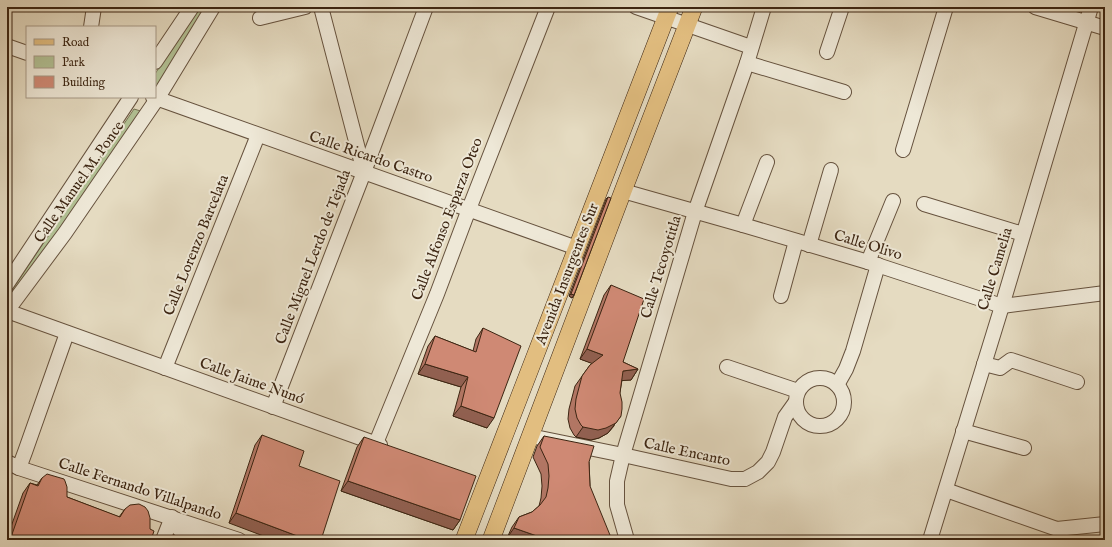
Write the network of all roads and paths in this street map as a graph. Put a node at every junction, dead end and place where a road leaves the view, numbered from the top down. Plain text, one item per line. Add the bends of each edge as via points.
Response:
1 (94, 7) edge
2 (192, 7) edge
3 (213, 7) edge
4 (305, 7) edge
5 (321, 7) edge
6 (426, 7) edge
7 (548, 7) edge
8 (636, 7) edge
9 (694, 7) edge
10 (764, 7) edge
11 (842, 7) edge
12 (946, 7) edge
13 (1035, 7) edge
14 (1091, 7) edge
15 (668, 12) edge
16 (260, 18) dead end
17 (1087, 22) junction
18 (688, 25) junction
19 (91, 26) edge
20 (1105, 28) edge
21 (7, 46) edge
22 (752, 46) junction
23 (26, 52) edge
24 (827, 52) dead end
25 (156, 61) edge
26 (747, 63) junction
27 (844, 92) dead end
28 (156, 96) edge
29 (130, 98) edge
30 (155, 98) edge
31 (258, 135) junction
32 (903, 150) dead end
33 (767, 162) dead end
34 (831, 170) dead end
35 (364, 172) junction
36 (623, 191) junction
37 (893, 201) dead end
38 (924, 204) dead end
39 (469, 210) junction
40 (695, 212) junction
41 (743, 225) junction
42 (1023, 234) junction
43 (796, 240) junction
44 (809, 245) junction
45 (577, 248) junction
46 (873, 264) junction
47 (7, 284) edge
48 (1105, 293) edge
49 (781, 296) dead end
50 (1002, 306) junction
51 (7, 311) edge
52 (67, 333) junction
53 (984, 364) junction
54 (727, 367) dead end
55 (165, 368) junction
56 (1077, 382) dead end
57 (837, 385) junction
58 (797, 397) junction
59 (273, 406) junction
60 (963, 431) junction
61 (530, 436) junction
62 (376, 443) junction
63 (391, 448) edge
64 (1024, 448) dead end
65 (623, 455) junction
66 (13, 465) edge
67 (946, 490) junction
68 (173, 523) junction
69 (1105, 524) edge
70 (163, 540) edge
71 (200, 540) edge
72 (214, 540) edge
73 (240, 540) edge
74 (464, 540) edge
75 (491, 540) edge
76 (627, 540) edge
77 (930, 540) edge

1 - 19 street
2 - 25 street
3 - 28 street, Calle Manuel M. Ponce
4 - 16 street
5 - 35 street
6 - 35 street, Calle Miguel Lerdo de Tejada
7 - 39 street, Calle Alfonso Esparza Oteo
8 - 15 street
9 - 18 main road, Avenida Insurgentes Sur
10 - 22 street, Calle Tecoyotitla
11 - 24 street
12 - 32 street
13 - 17 street
14 - 17 street, Calle Camelia
15 - 18 street
15 - 45 main road, Avenida Insurgentes Sur
17 - 20 street
17 - 42 street, Calle Camelia
18 - 22 street
18 - 36 main road, Avenida Insurgentes Sur
21 - 23 street
22 - 26 street, Calle Tecoyotitla
26 - 27 street
26 - 40 street, Calle Tecoyotitla
29 - 47 street, Calle Manuel M. Ponce
30 - 31 street, Calle Ricardo Castro
30 - 51 street, Calle Manuel M. Ponce via 65,234
31 - 35 street, Calle Ricardo Castro
31 - 55 street, Calle Lorenzo Barcelata
33 - 41 street
34 - 44 street
35 - 39 street, Calle Ricardo Castro
35 - 59 street, Calle Miguel Lerdo de Tejada
36 - 40 street, Calle Olivo
36 - 61 main road, Avenida Insurgentes Sur
37 - 46 street
38 - 42 street
39 - 45 street, Calle Ricardo Castro
39 - 62 street, Calle Alfonso Esparza Oteo
40 - 41 street, Calle Olivo
40 - 65 street, Calle Tecoyotitla
41 - 43 street, Calle Olivo
42 - 50 street, Calle Camelia
43 - 44 street, Calle Olivo
43 - 49 street
44 - 46 street, Calle Olivo
45 - 74 main road, Avenida Insurgentes Sur via 479,480
46 - 50 street, Calle Olivo
46 - 57 street via 853,351
48 - 50 street, Calle Olivo
50 - 53 street, Calle Camelia
51 - 52 street, Calle Jaime Nunó
52 - 55 street, Calle Jaime Nunó
52 - 66 street via 25,452
53 - 56 street via 1000,368 1011,360
53 - 60 street, Calle Camelia
54 - 58 street
55 - 59 street, Calle Jaime Nunó
57 - 58 street via 826,379 813,379 807,381
57 - 58 street via 844,399 843,407 840,414 829,424 821,426 806,422 797,410
58 - 65 street, Calle Encanto via 785,417 768,462 758,472 745,479 731,479
59 - 62 street, Calle Jaime Nunó
60 - 64 street
60 - 67 street, Calle Camelia
61 - 65 street, Calle Encanto
61 - 75 main road, Avenida Insurgentes Sur
62 - 63 street, Calle Jaime Nunó
65 - 76 street, Calle Tecoyotitla via 617,481 617,505
66 - 68 street, Calle Fernando Villalpando
67 - 69 street via 1057,529
67 - 77 street, Calle Camelia
68 - 70 street
68 - 71 street via 181,531
68 - 72 street
68 - 73 street, Calle Fernando Villalpando

